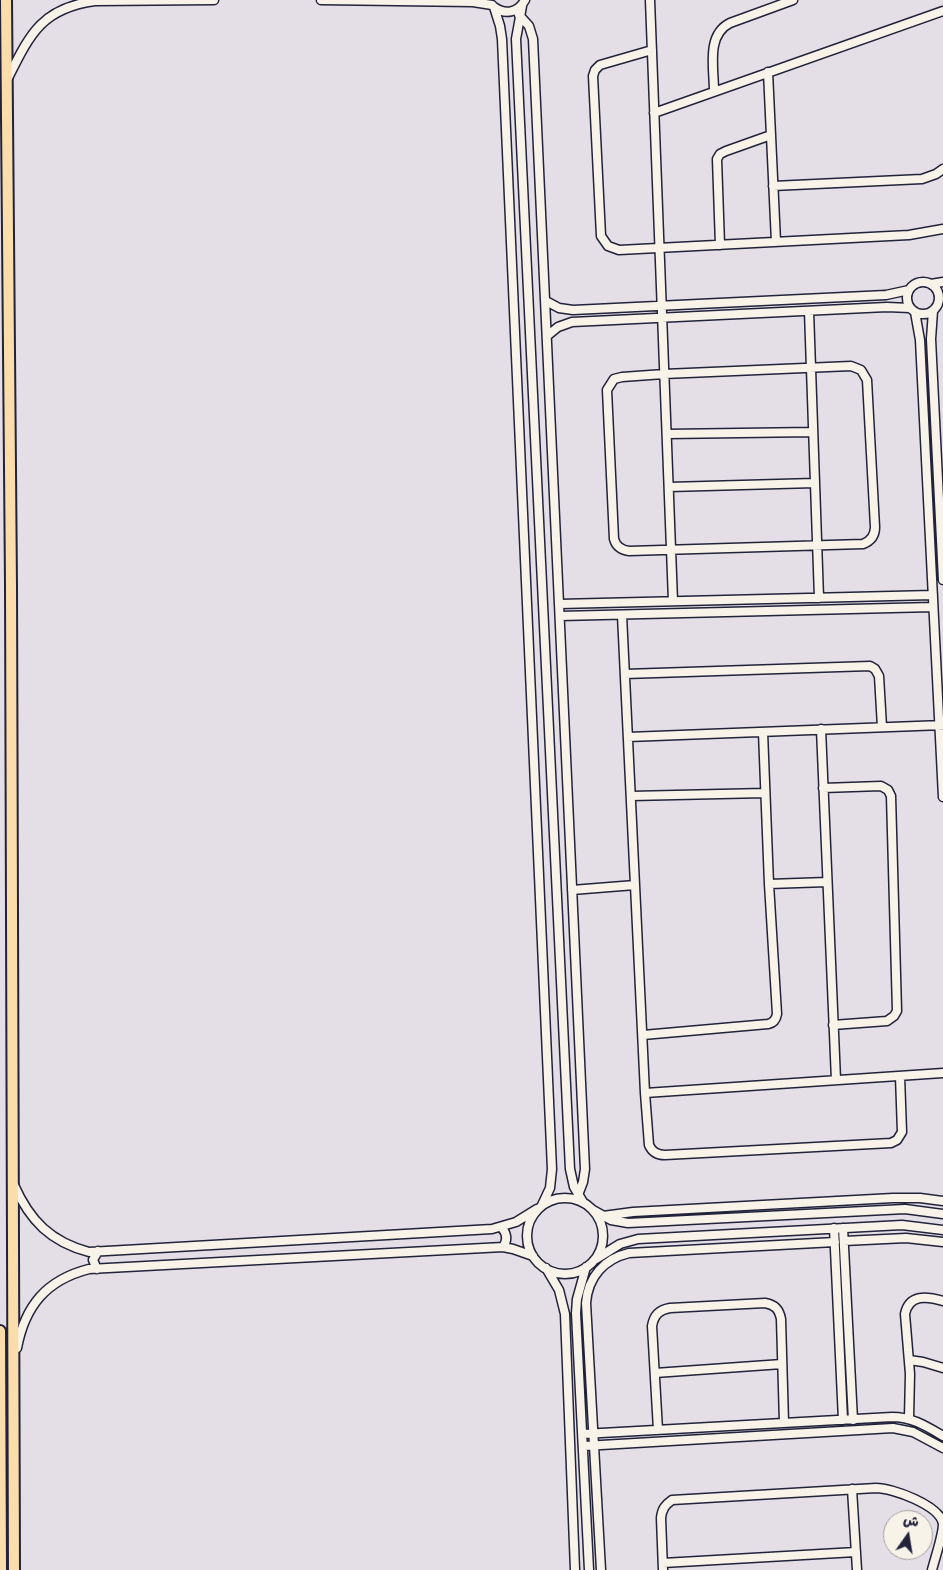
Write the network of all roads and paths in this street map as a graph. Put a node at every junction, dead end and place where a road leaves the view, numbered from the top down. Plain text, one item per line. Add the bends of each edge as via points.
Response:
1 (6, 0) edge
2 (214, 0) edge
3 (321, 0) edge
4 (650, 0) edge
5 (792, 0) edge
6 (95, 1) edge
7 (449, 1) edge
8 (525, 2) edge
9 (492, 4) edge
10 (943, 10) edge
11 (519, 16) junction
12 (652, 50) junction
13 (768, 72) junction
14 (7, 80) junction
15 (714, 91) junction
16 (654, 113) junction
17 (771, 135) junction
18 (943, 169) edge
19 (773, 186) junction
20 (943, 229) edge
21 (776, 242) junction
22 (720, 244) junction
23 (659, 247) junction
24 (943, 282) edge
25 (930, 284) junction
26 (909, 290) junction
27 (941, 298) edge
28 (546, 301) junction
29 (662, 305) junction
30 (912, 310) junction
31 (809, 311) junction
32 (933, 311) junction
33 (662, 318) junction
34 (547, 336) junction
35 (811, 368) junction
36 (664, 374) junction
37 (813, 432) junction
38 (667, 434) junction
39 (815, 483) junction
40 (669, 486) junction
41 (817, 545) junction
42 (671, 549) junction
43 (943, 580) edge
44 (933, 595) junction
45 (819, 598) junction
46 (673, 601) junction
47 (559, 604) junction
48 (933, 607) junction
49 (622, 615) junction
50 (560, 616) junction
51 (625, 674) junction
52 (941, 725) edge
53 (882, 727) junction
54 (821, 729) junction
55 (763, 732) junction
56 (628, 737) junction
57 (823, 788) junction
58 (765, 793) junction
59 (631, 796) junction
60 (943, 797) edge
61 (827, 882) junction
62 (769, 884) junction
63 (635, 885) junction
64 (572, 890) junction
65 (833, 1025) junction
66 (643, 1035) junction
67 (943, 1074) edge
68 (900, 1076) junction
69 (836, 1080) junction
70 (645, 1093) junction
71 (12, 1181) junction
72 (578, 1195) junction
73 (943, 1201) edge
74 (583, 1202) junction
75 (540, 1207) junction
76 (593, 1210) junction
77 (943, 1214) edge
78 (603, 1216) junction
79 (501, 1227) junction
80 (834, 1228) junction
81 (844, 1228) junction
82 (943, 1230) edge
83 (844, 1241) junction
84 (835, 1242) junction
85 (943, 1242) edge
86 (502, 1247) junction
87 (98, 1251) junction
88 (533, 1256) junction
89 (596, 1259) junction
90 (586, 1267) junction
91 (546, 1268) junction
92 (97, 1269) junction
93 (943, 1301) edge
94 (0, 1331) edge
95 (909, 1360) junction
96 (782, 1364) junction
97 (13, 1368) junction
98 (943, 1368) edge
99 (655, 1373) junction
100 (909, 1418) junction
101 (843, 1420) junction
102 (853, 1420) junction
103 (812, 1422) junction
104 (784, 1424) junction
105 (658, 1430) junction
106 (813, 1433) junction
107 (583, 1434) junction
108 (594, 1434) junction
109 (943, 1436) edge
110 (584, 1446) junction
111 (595, 1446) junction
112 (943, 1448) edge
113 (0, 1488) edge
114 (14, 1489) junction
115 (852, 1489) junction
116 (0, 1505) edge
117 (14, 1520) junction
118 (856, 1552) junction
119 (663, 1567) edge
120 (1, 1570) edge
121 (14, 1570) edge
122 (575, 1570) edge
123 (589, 1570) edge
124 (601, 1570) edge
125 (857, 1570) edge
126 (932, 1570) edge

1 - 14 main road
2 - 6 street
3 - 7 street
4 - 12 street
5 - 15 street via 721,28 714,42
6 - 14 street via 66,8 40,24
7 - 9 street
8 - 9 street via 508,12 498,10
8 - 11 street
9 - 75 street via 500,26 503,49 552,1169 550,1188
10 - 13 street
11 - 28 street via 529,26 533,39
11 - 72 street via 516,39 570,1169
12 - 16 street
12 - 23 street via 600,65 593,79 603,240 615,249
13 - 15 street
13 - 17 street
14 - 71 main road
15 - 16 street
16 - 23 street
17 - 19 street
17 - 22 street via 718,156
18 - 19 street via 914,180
19 - 21 street
20 - 21 street via 916,234
21 - 22 street
22 - 23 street
23 - 29 street
24 - 25 street
25 - 26 street via 920,282
25 - 27 street
26 - 29 street via 886,295
26 - 30 street via 907,298
27 - 32 street
28 - 29 street via 558,308 573,310
28 - 34 street
29 - 33 street
30 - 31 street via 892,307
30 - 32 street via 922,315
30 - 44 street via 920,340
31 - 33 street
31 - 35 street
32 - 43 street via 931,339
33 - 34 street via 572,322
33 - 36 street
34 - 47 street
35 - 36 street
35 - 37 street
35 - 41 street via 854,366 866,376 875,527 872,538 863,544
36 - 38 street
36 - 42 street via 617,378 610,382 608,394 615,542 629,551
37 - 38 street
37 - 39 street
38 - 40 street
39 - 40 street
39 - 41 street
40 - 42 street
41 - 42 street
41 - 45 street
42 - 46 street
44 - 45 street
44 - 48 street
45 - 46 street
46 - 47 street
47 - 50 street
48 - 49 street
48 - 52 street
49 - 50 street
49 - 51 street
50 - 64 street
51 - 53 street via 870,666 879,676
51 - 56 street
52 - 53 street
52 - 60 street
53 - 54 street
54 - 55 street
54 - 57 street
55 - 56 street
55 - 58 street
56 - 59 street
57 - 61 street
57 - 65 street via 881,786 891,796 896,1011 887,1021
58 - 59 street
58 - 62 street
59 - 63 street
61 - 62 street
61 - 65 street
62 - 66 street via 777,1014 774,1021
63 - 64 street
63 - 66 street
64 - 72 street via 585,1168
65 - 69 street
66 - 70 street
67 - 68 street
68 - 69 street
68 - 70 street via 902,1132 890,1143 658,1154 649,1145
69 - 70 street
71 - 87 street via 25,1207 49,1233 80,1249
71 - 97 main road
72 - 74 street
73 - 78 street via 893,1198 638,1211
74 - 75 street via 562,1198
74 - 76 street
75 - 79 street
75 - 88 street via 528,1228 528,1243
76 - 78 street
76 - 89 street via 603,1230 602,1245
77 - 78 street via 905,1209 628,1224
79 - 86 street via 506,1236
79 - 87 street
80 - 81 street
80 - 84 street
80 - 89 street via 638,1239 620,1244
81 - 82 street via 902,1225
81 - 83 street
83 - 85 street via 906,1238
83 - 102 street
84 - 101 street
84 - 108 street via 629,1253 606,1263 590,1283 586,1303
86 - 88 street
86 - 92 street
87 - 92 street via 93,1260
88 - 91 street
89 - 90 street
90 - 91 street via 570,1274
90 - 107 street via 576,1312
91 - 122 street via 559,1290 565,1314
92 - 97 street via 65,1278 37,1300 23,1322
93 - 95 street via 921,1297 906,1308
94 - 113 main road
95 - 98 street
95 - 100 street
96 - 99 street
96 - 99 street via 780,1313 771,1304 670,1308 663,1309 653,1319
96 - 104 street
97 - 114 main road
99 - 105 street
100 - 102 street
100 - 109 street
101 - 102 street
101 - 103 street
103 - 104 street
103 - 106 street
104 - 105 street
105 - 108 street
106 - 111 street
106 - 112 street via 893,1428 918,1434
107 - 108 street
107 - 110 street
108 - 111 street
110 - 111 street
110 - 123 street
111 - 124 street
113 - 114 main road via 7,1492
113 - 116 main road
114 - 117 main road
115 - 118 street
115 - 119 street via 672,1500 662,1510
115 - 126 street via 893,1490 938,1513 943,1530
116 - 117 main road via 9,1510
116 - 120 main road
117 - 121 main road
118 - 119 street
118 - 125 street

